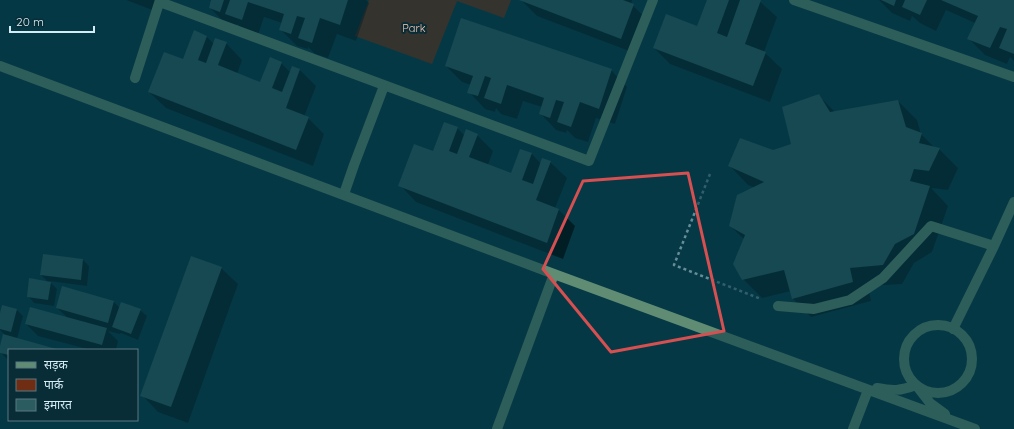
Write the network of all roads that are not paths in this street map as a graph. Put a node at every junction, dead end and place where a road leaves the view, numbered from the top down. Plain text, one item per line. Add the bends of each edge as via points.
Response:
1 (653, 0) edge
2 (794, 0) edge
3 (160, 1) edge
4 (0, 66) edge
5 (1014, 77) edge
6 (135, 78) dead end
7 (384, 86) junction
8 (344, 194) junction
9 (1014, 202) edge
10 (994, 246) junction
11 (554, 274) junction
12 (778, 306) road end
13 (953, 329) junction
14 (855, 384) junction
15 (916, 385) junction
16 (868, 390) junction
17 (963, 424) junction
18 (497, 429) edge
19 (853, 429) edge
20 (975, 429) edge

1 - 7 street via 589,161
2 - 5 street
3 - 6 street
3 - 7 street
4 - 8 street
7 - 8 street
8 - 11 street
9 - 10 street
10 - 12 street via 931,226 883,278 850,300 814,309
10 - 13 street
11 - 14 street
11 - 18 street
13 - 15 street via 943,325 924,327 909,340 905,349 905,368
13 - 15 street via 969,344 972,356 966,378 958,386 937,393
14 - 15 street via 893,391
14 - 16 street
15 - 17 street via 930,403
16 - 17 street
16 - 19 street
17 - 20 street

